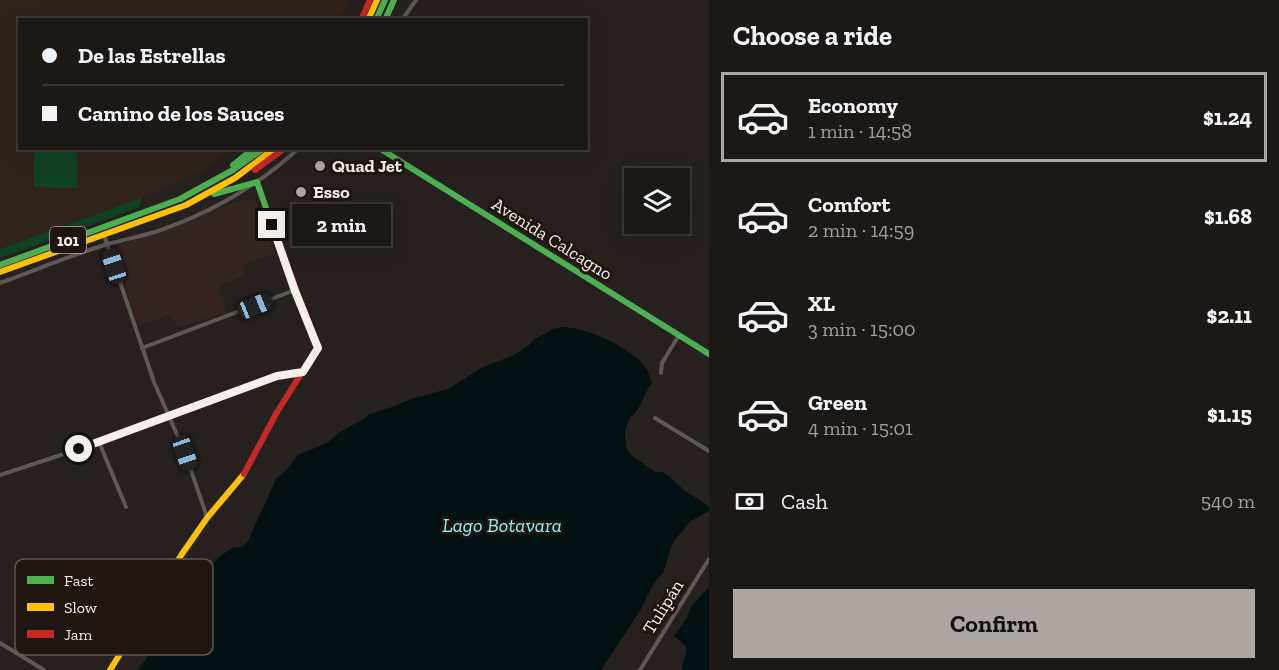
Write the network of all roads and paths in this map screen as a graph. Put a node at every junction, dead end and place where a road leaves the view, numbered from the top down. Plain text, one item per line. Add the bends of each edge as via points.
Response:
1 (370, 0) edge
2 (377, 0) edge
3 (385, 0) edge
4 (394, 0) edge
5 (416, 0) edge
6 (363, 18) edge
7 (370, 18) edge
8 (377, 18) edge
9 (385, 18) edge
10 (403, 18) edge
11 (252, 150) edge
12 (261, 150) edge
13 (272, 150) edge
14 (282, 150) edge
15 (296, 150) edge
16 (382, 150) edge
17 (225, 175) junction
18 (257, 182) junction
19 (214, 194) junction
20 (203, 196) junction
21 (104, 235) junction
22 (107, 244) junction
23 (0, 265) edge
24 (0, 272) edge
25 (0, 284) edge
26 (295, 291) junction
27 (679, 335) junction
28 (142, 348) junction
29 (709, 354) edge
30 (303, 372) junction
31 (661, 373) dead end
32 (170, 416) junction
33 (655, 418) dead end
34 (99, 442) junction
35 (709, 451) edge
36 (0, 475) edge
37 (126, 507) dead end
38 (207, 518) junction
39 (179, 559) edge
40 (709, 559) edge
41 (0, 643) edge
42 (15, 652) edge
43 (20, 655) edge
44 (119, 655) edge
45 (44, 670) edge
46 (110, 670) edge
47 (639, 670) edge

1 - 6 main road
2 - 7 main road
3 - 8 main road
4 - 9 main road
5 - 10 street
11 - 17 main road
12 - 17 main road, 101
13 - 20 main road, 101 via 236,178
14 - 19 main road
15 - 18 street
16 - 27 main road, Avenida Calcagno
17 - 23 main road, 101 via 180,199
18 - 19 main road
18 - 22 street via 179,223
18 - 26 main road
19 - 20 main road
20 - 21 main road, 101
21 - 22 street
21 - 24 main road, 101
22 - 25 street
22 - 28 street
26 - 28 street
26 - 30 main road via 318,348
27 - 29 main road, Avenida Calcagno
27 - 31 street via 662,363
28 - 32 street
30 - 32 street via 277,376
30 - 38 main road via 242,478
32 - 34 street
32 - 38 street
33 - 35 street
34 - 36 street
34 - 37 street
38 - 39 main road
40 - 47 street, Tulipán
41 - 42 street
43 - 45 street
44 - 46 main road

